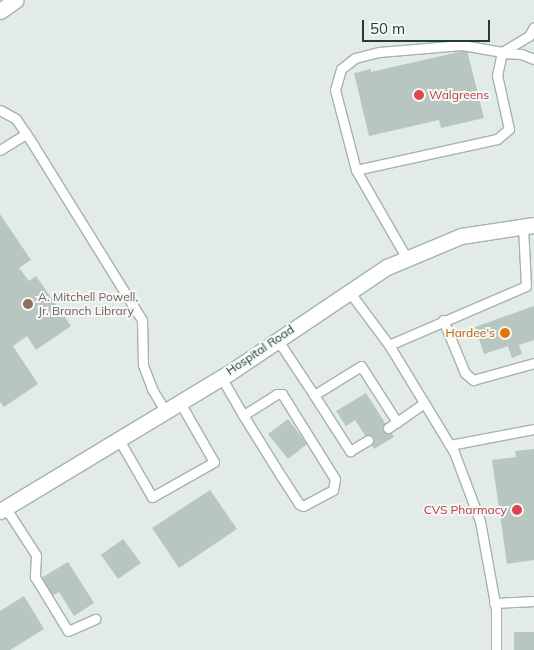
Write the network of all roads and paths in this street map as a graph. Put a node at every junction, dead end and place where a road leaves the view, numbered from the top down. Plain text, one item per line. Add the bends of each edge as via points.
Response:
1 (16, 0) edge
2 (0, 11) edge
3 (534, 27) edge
4 (502, 52) junction
5 (534, 59) edge
6 (0, 110) edge
7 (26, 134) junction
8 (0, 150) edge
9 (356, 170) junction
10 (528, 225) edge
11 (406, 257) junction
12 (530, 288) edge
13 (348, 290) junction
14 (443, 320) junction
15 (278, 339) junction
16 (388, 345) junction
17 (534, 363) edge
18 (221, 377) junction
19 (314, 395) junction
20 (179, 401) junction
21 (424, 403) junction
22 (164, 409) junction
23 (243, 414) junction
24 (397, 422) junction
25 (388, 428) dead end
26 (534, 429) edge
27 (118, 438) junction
28 (368, 440) dead end
29 (450, 445) junction
30 (3, 509) edge
31 (534, 601) edge
32 (494, 603) junction
33 (95, 619) dead end
34 (496, 650) edge

1 - 2 street
3 - 4 lane via 529,36
4 - 5 lane
4 - 9 lane via 497,75 509,129 497,139
4 - 9 lane via 462,45 379,52 354,58 341,69 334,90
6 - 7 lane via 16,120
7 - 8 lane
7 - 22 lane via 142,320 144,365 152,389
9 - 11 lane
10 - 11 street, Hospital Road via 461,236
10 - 12 lane
11 - 13 street, Hospital Road
12 - 14 lane
13 - 15 street, Hospital Road
13 - 16 lane
14 - 16 lane
14 - 17 lane via 465,373 473,380
15 - 18 street, Hospital Road
15 - 19 lane
16 - 21 lane
18 - 20 street, Hospital Road
18 - 23 lane
19 - 24 lane via 361,366
19 - 28 lane via 350,451
20 - 22 street, Hospital Road
20 - 27 lane via 214,462 152,497
21 - 24 lane
21 - 29 lane
22 - 27 street, Hospital Road
23 - 23 lane via 299,504 303,506 333,490 335,479 282,394
24 - 25 lane
26 - 29 lane
27 - 30 street, Hospital Road
29 - 32 lane via 480,521
30 - 33 lane via 36,555 35,577 68,632
31 - 32 lane
32 - 34 lane

